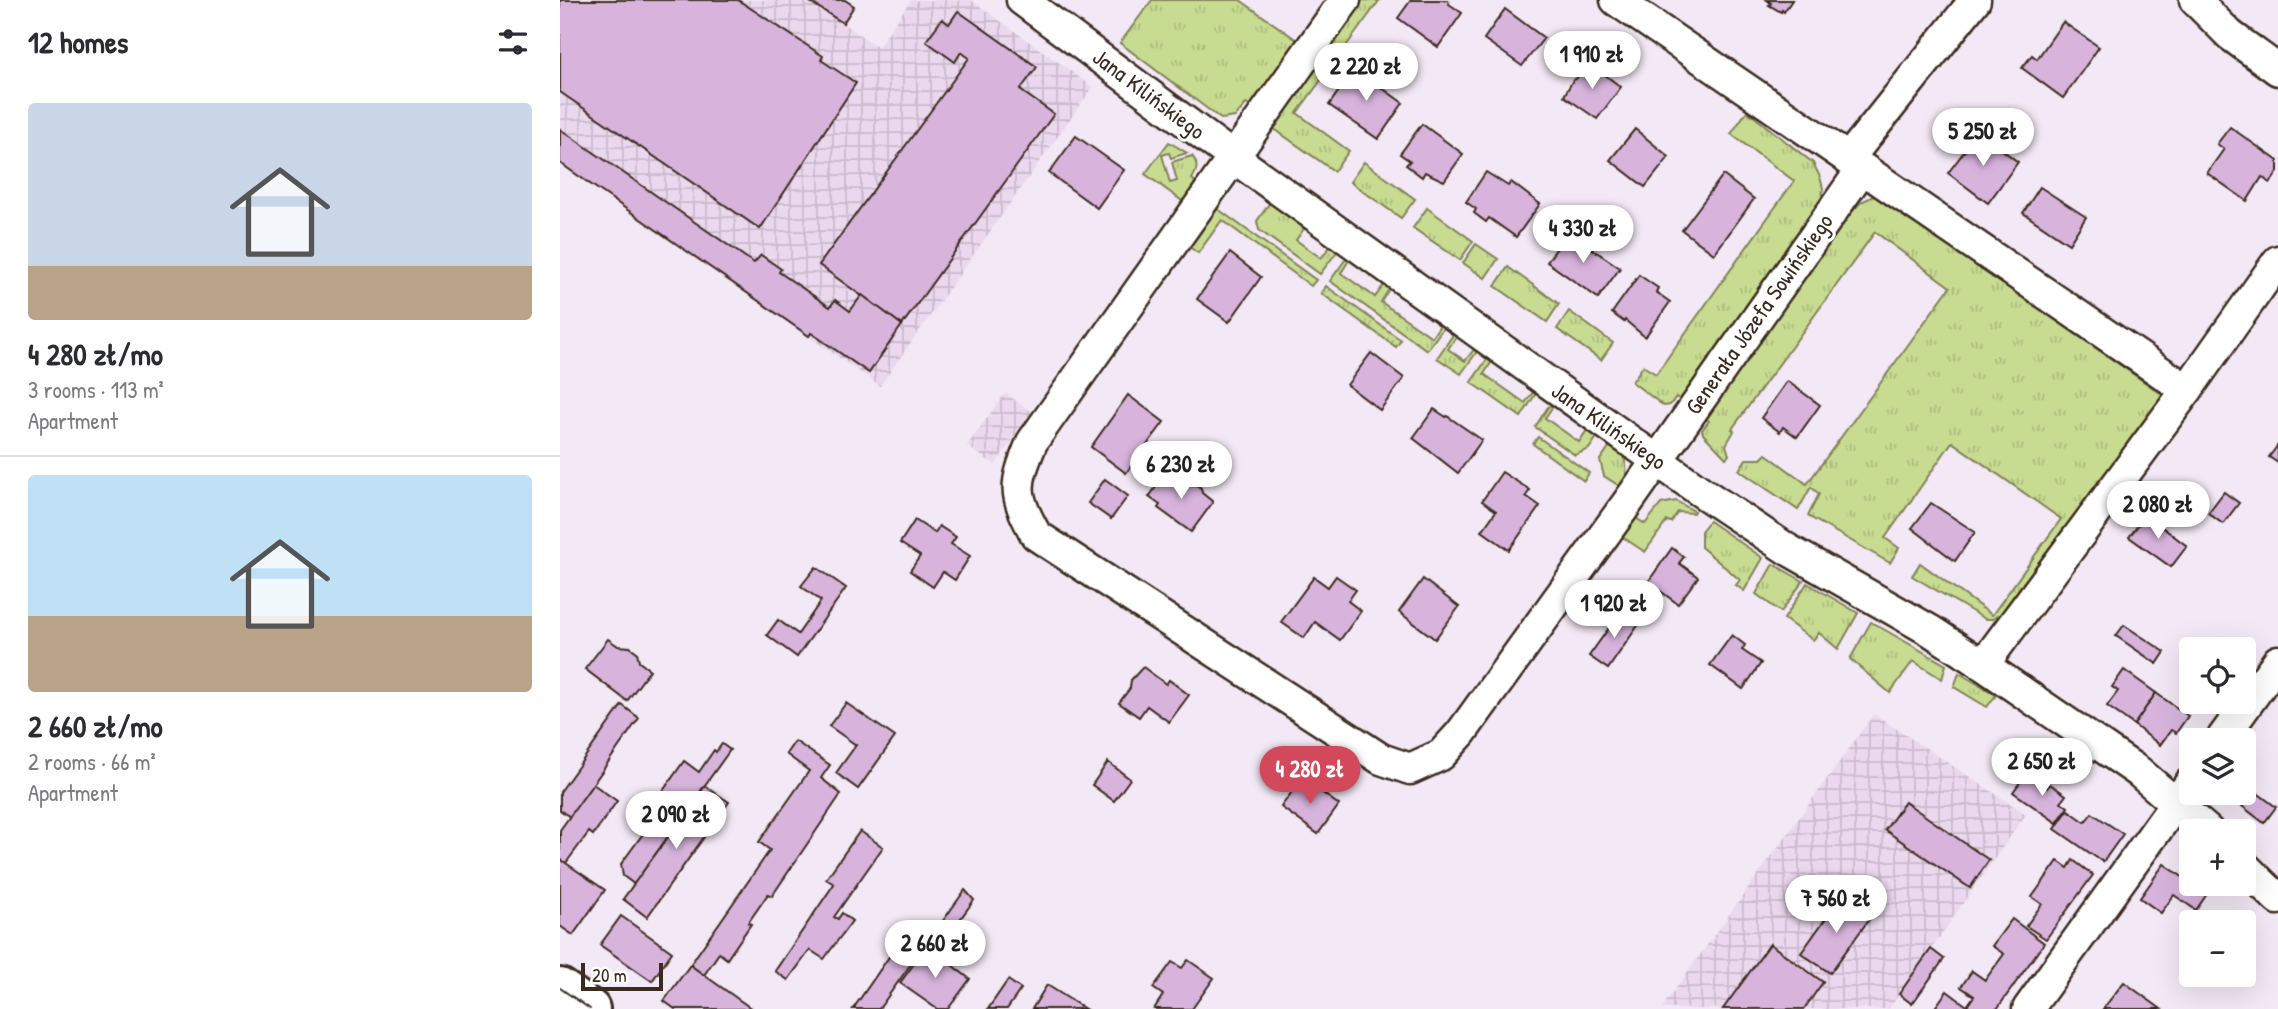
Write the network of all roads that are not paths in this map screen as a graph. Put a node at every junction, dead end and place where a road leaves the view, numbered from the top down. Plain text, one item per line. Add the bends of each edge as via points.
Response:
1 (1022, 0) edge
2 (1345, 0) edge
3 (1616, 0) edge
4 (1975, 0) edge
5 (2195, 0) edge
6 (2278, 70) edge
7 (1233, 157) junction
8 (1855, 164) junction
9 (2278, 261) edge
10 (2187, 390) junction
11 (1656, 459) junction
12 (2278, 661) edge
13 (1983, 665) junction
14 (2230, 728) edge
15 (2179, 790) edge
16 (2179, 798) edge
17 (2256, 878) edge
18 (2278, 899) edge
19 (560, 988) edge
20 (590, 1009) edge
21 (2028, 1009) edge

1 - 7 street, Jana Kilińskiego
2 - 7 street, Generała Józefa Sowińskiego
3 - 8 street
4 - 8 street, Generała Józefa Sowińskiego
5 - 6 street via 2230,35
7 - 11 street, Jana Kilińskiego
7 - 11 street, Generała Józefa Sowińskiego via 1031,442 1018,476 1020,506 1036,535 1381,759 1410,769 1441,755 1461,733
8 - 10 street
8 - 11 street, Generała Józefa Sowińskiego
9 - 10 street
10 - 13 street
11 - 13 street, Jana Kilińskiego via 1770,538
12 - 14 street
13 - 15 street, Jana Kilińskiego via 2139,772
16 - 21 street
17 - 18 street
19 - 20 main road

